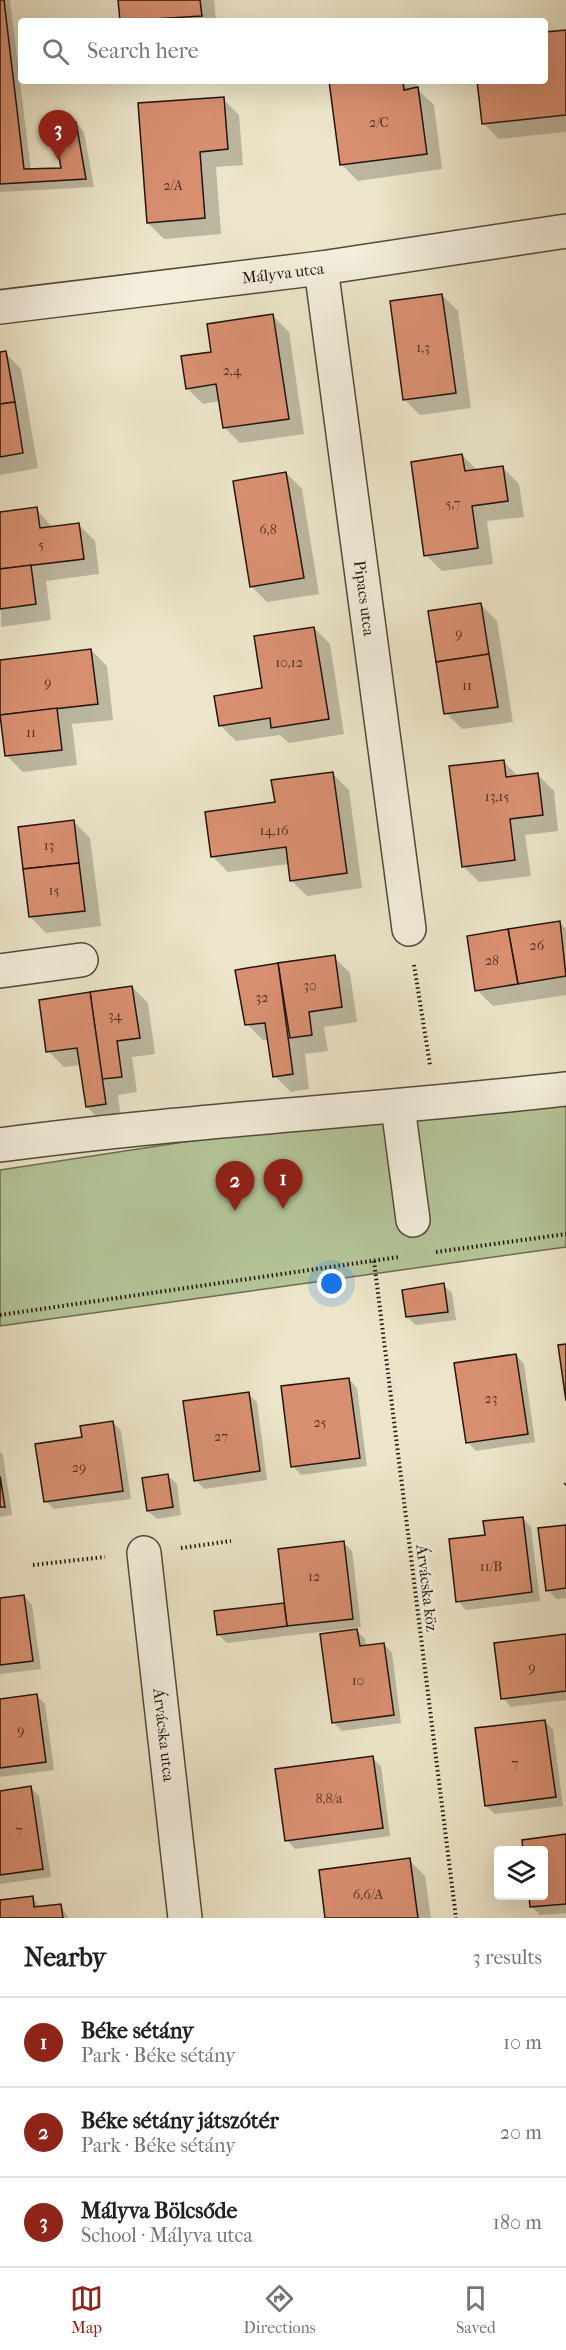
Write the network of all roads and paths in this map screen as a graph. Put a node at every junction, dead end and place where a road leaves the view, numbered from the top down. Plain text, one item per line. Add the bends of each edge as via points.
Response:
1 (566, 231) edge
2 (321, 268) junction
3 (0, 307) edge
4 (409, 929) joint
5 (81, 960) dead end
6 (0, 971) edge
7 (566, 1089) edge
8 (436, 1103) junction
9 (398, 1107) junction
10 (0, 1144) edge
11 (413, 1220) dead end
12 (566, 1234) edge
13 (432, 1252) dead end
14 (410, 1255) dead end
15 (374, 1261) junction
16 (0, 1315) edge
17 (144, 1553) dead end
18 (184, 1918) edge
19 (456, 1918) edge

1 - 2 street, Mályva utca
2 - 3 street, Mályva utca
2 - 4 street, Pipacs utca
4 - 8 path
5 - 6 street
7 - 8 street
8 - 9 street
9 - 10 street
9 - 11 street
12 - 13 path
14 - 15 path
15 - 16 path
15 - 19 path, Árvácska köz
17 - 18 street, Árvácska utca

